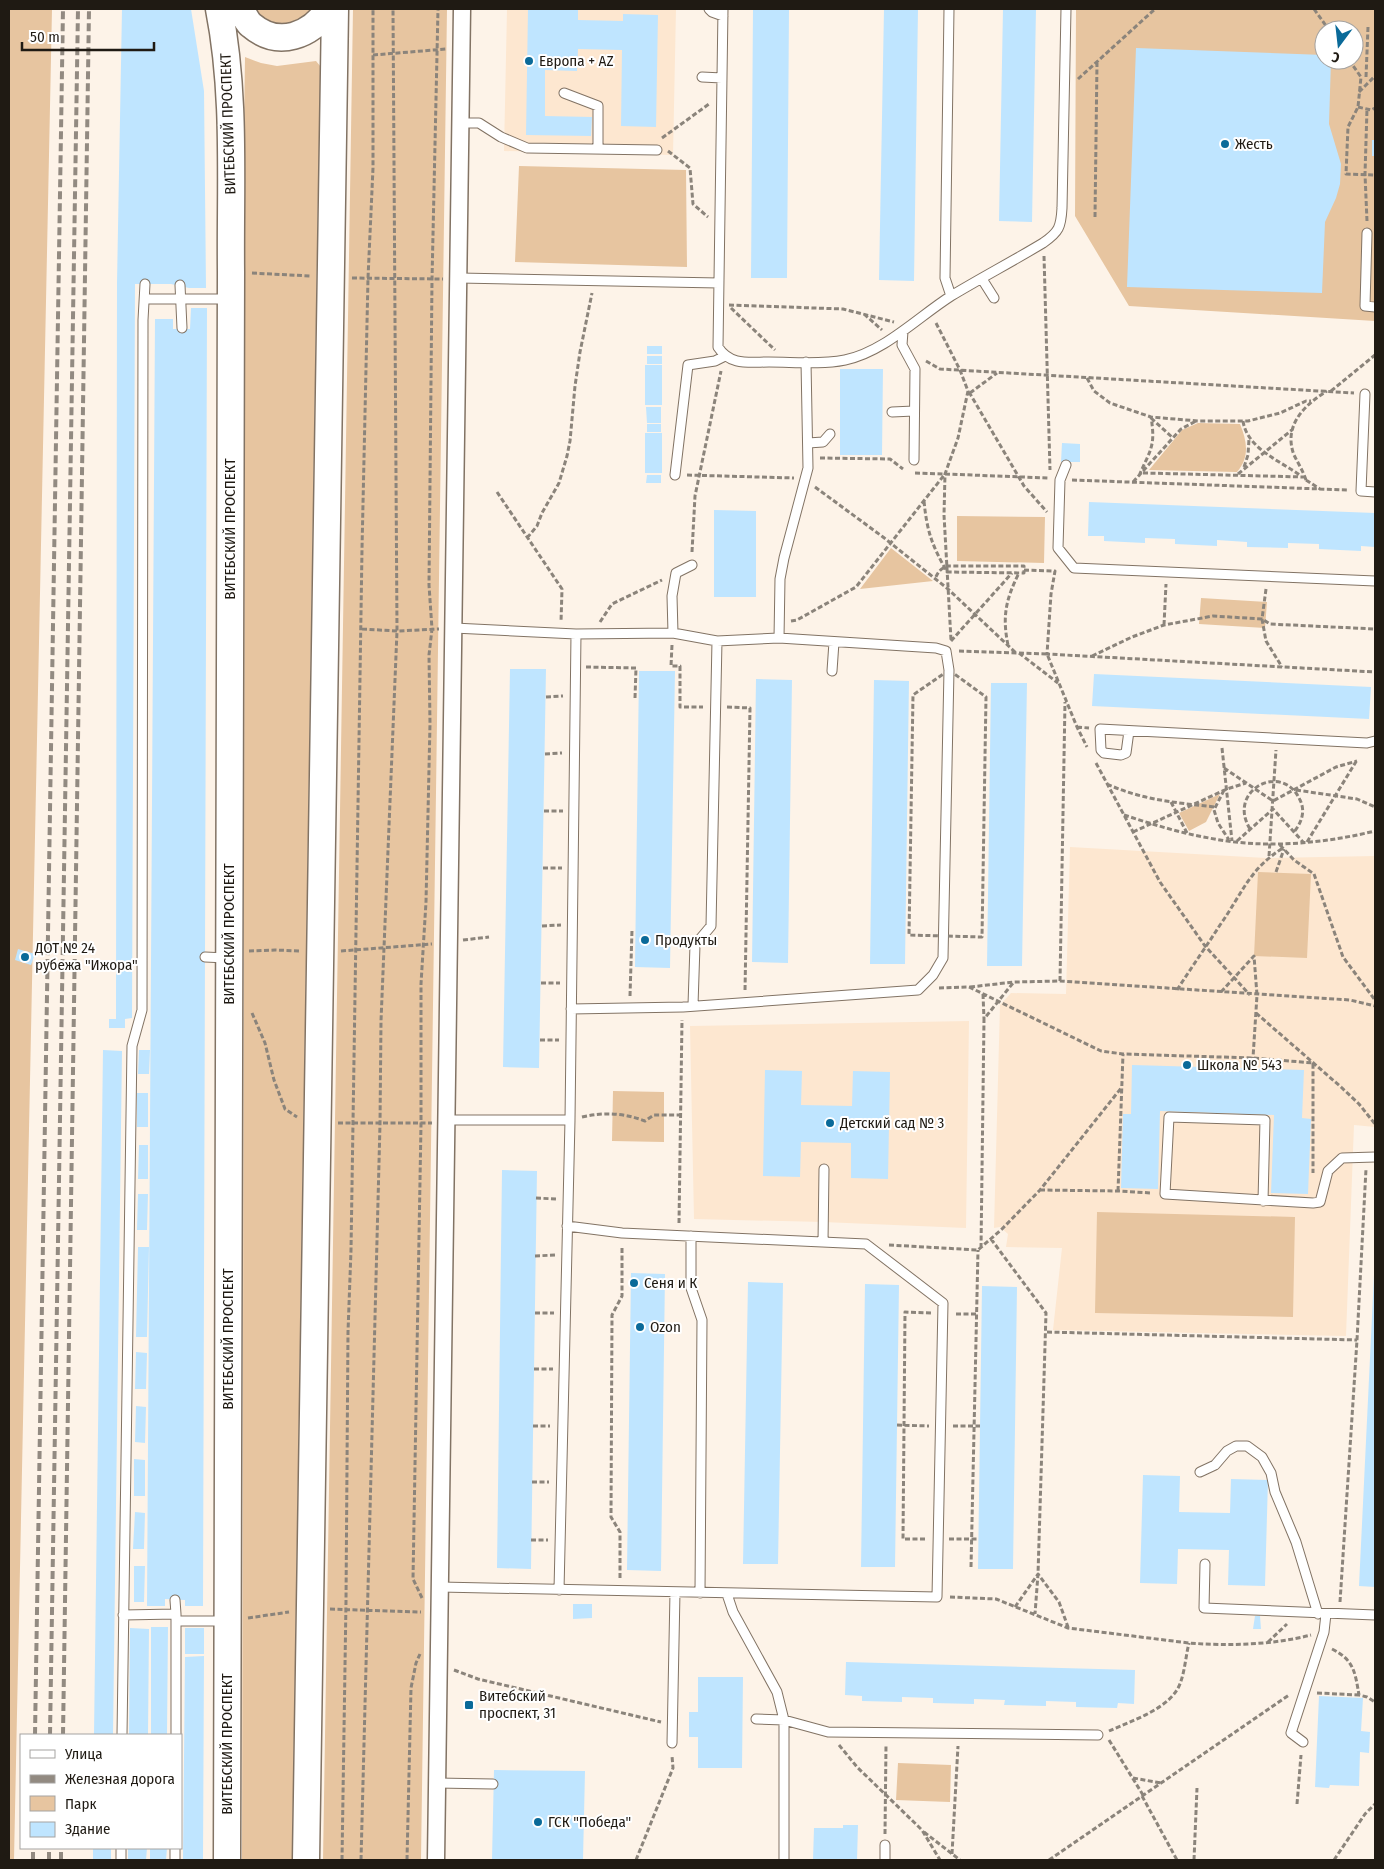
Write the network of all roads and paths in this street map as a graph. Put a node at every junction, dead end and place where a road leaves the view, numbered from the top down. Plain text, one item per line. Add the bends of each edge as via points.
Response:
1 (219, 9) edge
2 (240, 9) edge
3 (329, 9) edge
4 (334, 9) edge
5 (373, 9) edge
6 (393, 9) edge
7 (438, 9) edge
8 (462, 9) edge
9 (709, 9) edge
10 (949, 9) edge
11 (1066, 9) edge
12 (1155, 9) edge
13 (1314, 9) edge
14 (723, 12) edge
15 (1322, 20) edge
16 (1368, 27) dead end
17 (462, 48) junction
18 (437, 50) junction
19 (393, 52) junction
20 (373, 55) junction
21 (1097, 62) junction
22 (1356, 70) edge
23 (702, 77) dead end
24 (1361, 77) junction
25 (1366, 77) junction
26 (1375, 77) edge
27 (722, 78) junction
28 (1064, 81) junction
29 (1358, 92) junction
30 (564, 93) dead end
31 (722, 95) junction
32 (1358, 107) junction
33 (1375, 108) edge
34 (1367, 109) junction
35 (461, 123) junction
36 (598, 149) junction
37 (658, 150) dead end
38 (1366, 174) junction
39 (1375, 175) edge
40 (1095, 217) dead end
41 (720, 227) junction
42 (1367, 233) joint
43 (1043, 243) junction
44 (459, 278) junction
45 (982, 279) junction
46 (595, 280) junction
47 (719, 283) junction
48 (145, 284) dead end
49 (180, 285) dead end
50 (951, 296) junction
51 (994, 298) dead end
52 (145, 299) junction
53 (180, 299) junction
54 (231, 299) junction
55 (1375, 307) edge
56 (930, 311) junction
57 (864, 314) junction
58 (182, 328) dead end
59 (906, 329) junction
60 (893, 338) junction
61 (902, 345) junction
62 (1375, 355) edge
63 (725, 356) junction
64 (788, 362) junction
65 (806, 362) junction
66 (960, 370) junction
67 (998, 372) junction
68 (1047, 375) junction
69 (1087, 378) junction
70 (1328, 391) junction
71 (969, 393) junction
72 (1365, 394) joint
73 (1311, 401) junction
74 (914, 411) junction
75 (892, 412) dead end
76 (1151, 418) junction
77 (1196, 421) junction
78 (1243, 421) junction
79 (1294, 428) junction
80 (830, 434) dead end
81 (1173, 438) junction
82 (1249, 439) junction
83 (808, 443) junction
84 (1264, 451) junction
85 (808, 458) junction
86 (914, 460) dead end
87 (1066, 465) dead end
88 (1242, 469) junction
89 (1145, 470) junction
90 (945, 474) junction
91 (675, 475) joint
92 (1238, 475) junction
93 (699, 476) junction
94 (1018, 476) junction
95 (1305, 478) junction
96 (806, 480) junction
97 (1060, 480) junction
98 (1134, 482) junction
99 (1320, 490) junction
100 (1361, 491) junction
101 (497, 492) dead end
102 (1375, 492) edge
103 (924, 500) junction
104 (1058, 520) junction
105 (527, 538) junction
106 (890, 543) junction
107 (692, 566) joint
108 (945, 566) junction
109 (1024, 570) junction
110 (1166, 571) junction
111 (947, 572) junction
112 (1013, 572) junction
113 (676, 573) junction
114 (1019, 573) junction
115 (1267, 576) junction
116 (935, 579) junction
117 (1375, 581) edge
118 (948, 590) junction
119 (976, 615) junction
120 (1262, 619) junction
121 (779, 624) junction
122 (1164, 625) junction
123 (454, 628) junction
124 (362, 629) junction
125 (432, 629) junction
126 (1375, 629) edge
127 (397, 631) junction
128 (561, 633) junction
129 (673, 633) junction
130 (576, 634) junction
131 (593, 634) junction
132 (778, 638) junction
133 (717, 641) junction
134 (834, 642) junction
135 (1008, 645) junction
136 (946, 650) junction
137 (1018, 653) junction
138 (1046, 654) junction
139 (1091, 657) junction
140 (575, 667) junction
141 (1282, 667) junction
142 (832, 671) dead end
143 (1375, 672) edge
144 (1058, 683) junction
145 (635, 698) dead end
146 (1065, 698) junction
147 (716, 707) junction
148 (1130, 731) dead end
149 (1220, 735) junction
150 (1276, 738) junction
151 (1375, 741) edge
152 (1091, 754) dead end
153 (1361, 754) dead end
154 (1357, 761) junction
155 (1095, 762) dead end
156 (1224, 768) junction
157 (1274, 781) junction
158 (1246, 783) junction
159 (1107, 784) junction
160 (1254, 788) junction
161 (1225, 789) junction
162 (1294, 790) junction
163 (1336, 795) junction
164 (1273, 801) junction
165 (1171, 802) junction
166 (1193, 804) junction
167 (1375, 806) edge
168 (1216, 807) junction
169 (1273, 809) junction
170 (544, 811) dead end
171 (574, 811) junction
172 (1177, 812) junction
173 (1124, 815) junction
174 (1151, 824) junction
175 (1250, 829) junction
176 (1375, 831) edge
177 (1134, 832) junction
178 (1294, 832) junction
179 (1188, 833) junction
180 (1232, 841) junction
181 (1305, 843) junction
182 (1270, 844) junction
183 (1280, 844) junction
184 (1283, 849) junction
185 (1269, 857) junction
186 (543, 868) dead end
187 (573, 868) junction
188 (1276, 872) dead end
189 (572, 924) junction
190 (542, 926) dead end
191 (632, 930) dead end
192 (489, 937) dead end
193 (449, 942) junction
194 (423, 945) junction
195 (1205, 946) junction
196 (384, 947) junction
197 (356, 951) junction
198 (321, 952) junction
199 (142, 956) junction
200 (152, 956) dead end
201 (217, 957) junction
202 (1060, 981) junction
203 (1014, 982) junction
204 (541, 983) dead end
205 (572, 983) junction
206 (969, 987) junction
207 (918, 990) junction
208 (1177, 990) junction
209 (1221, 993) junction
210 (983, 994) junction
211 (1250, 995) junction
212 (1258, 995) junction
213 (1375, 1000) edge
214 (998, 1001) junction
215 (745, 1002) junction
216 (693, 1006) junction
217 (1375, 1006) edge
218 (683, 1007) junction
219 (572, 1009) junction
220 (630, 1009) junction
221 (1256, 1013) junction
222 (984, 1019) junction
223 (540, 1040) dead end
224 (571, 1040) junction
225 (1123, 1054) junction
226 (1253, 1058) junction
227 (1312, 1063) junction
228 (1122, 1088) junction
229 (598, 1114) dead end
230 (681, 1115) junction
231 (447, 1120) junction
232 (570, 1120) junction
233 (1375, 1124) edge
234 (1371, 1156) edge
235 (824, 1169) dead end
236 (1040, 1190) junction
237 (1118, 1191) junction
238 (1165, 1194) junction
239 (536, 1198) dead end
240 (568, 1200) junction
241 (1263, 1201) junction
242 (1312, 1203) junction
243 (568, 1226) junction
244 (622, 1233) junction
245 (678, 1235) junction
246 (691, 1236) junction
247 (991, 1239) junction
248 (823, 1242) junction
249 (866, 1244) junction
250 (980, 1249) junction
251 (567, 1255) junction
252 (535, 1256) dead end
253 (535, 1312) dead end
254 (565, 1313) junction
255 (942, 1314) junction
256 (976, 1314) junction
257 (1046, 1332) junction
258 (1357, 1340) junction
259 (534, 1369) dead end
260 (564, 1369) junction
261 (897, 1425) dead end
262 (533, 1426) dead end
263 (904, 1426) junction
264 (940, 1426) junction
265 (974, 1426) junction
266 (980, 1426) dead end
267 (563, 1427) junction
268 (1200, 1472) dead end
269 (938, 1539) junction
270 (978, 1539) dead end
271 (971, 1540) junction
272 (1205, 1564) dead end
273 (970, 1567) dead end
274 (1038, 1574) junction
275 (440, 1587) junction
276 (559, 1590) junction
277 (620, 1591) junction
278 (675, 1592) junction
279 (700, 1593) junction
280 (727, 1594) junction
281 (937, 1597) junction
282 (175, 1600) dead end
283 (1015, 1606) junction
284 (1298, 1613) junction
285 (1035, 1614) junction
286 (1322, 1614) junction
287 (1339, 1614) junction
288 (1375, 1615) edge
289 (123, 1616) junction
290 (176, 1618) junction
291 (227, 1621) junction
292 (421, 1621) dead end
293 (1068, 1628) junction
294 (1324, 1632) junction
295 (1268, 1642) junction
296 (1320, 1642) junction
297 (1189, 1643) junction
298 (420, 1648) dead end
299 (478, 1679) dead end
300 (1304, 1693) junction
301 (1358, 1695) junction
302 (1375, 1702) edge
303 (756, 1719) dead end
304 (784, 1720) junction
305 (672, 1725) junction
306 (886, 1731) junction
307 (828, 1732) junction
308 (959, 1733) junction
309 (122, 1734) edge
310 (176, 1734) edge
311 (1098, 1735) dead end
312 (1303, 1742) joint
313 (672, 1743) joint
314 (1132, 1778) junction
315 (438, 1783) junction
316 (1162, 1783) junction
317 (493, 1784) dead end
318 (1197, 1788) dead end
319 (886, 1795) junction
320 (1143, 1796) junction
321 (1297, 1804) dead end
322 (1375, 1804) edge
323 (922, 1830) junction
324 (884, 1845) joint
325 (952, 1854) junction
326 (226, 1860) edge
327 (306, 1860) edge
328 (342, 1860) edge
329 (361, 1860) edge
330 (408, 1860) edge
331 (436, 1860) edge
332 (636, 1860) edge
333 (784, 1860) edge
334 (885, 1860) edge
335 (940, 1860) edge
336 (960, 1860) edge
337 (1049, 1860) edge
338 (1177, 1860) edge
339 (1194, 1860) edge
340 (1334, 1860) edge

1 - 54 main road, ВИТЕБСКИЙ ПРОСПЕКТ via 230,92
2 - 3 main road via 250,25 267,35 279,37 295,37 322,19
4 - 198 main road
5 - 20 path
6 - 19 path
7 - 18 path
8 - 17 street
9 - 14 lane
10 - 50 lane via 945,278
11 - 28 lane
12 - 21 path
13 - 15 path
14 - 27 lane
16 - 25 path
17 - 18 path
17 - 35 street
18 - 19 path
18 - 125 path via 431,338 429,585
19 - 20 path
19 - 127 path
20 - 124 path
21 - 28 path via 1076,81
21 - 40 path
22 - 24 path
23 - 27 lane
24 - 25 path
24 - 29 path
25 - 26 path
26 - 29 path
27 - 31 lane
28 - 43 lane via 1062,220 1055,234
29 - 32 path
30 - 36 lane via 598,106
31 - 41 lane
31 - 41 path via 662,137 662,146 690,168 693,204
32 - 34 path
32 - 38 path via 1348,127 1346,174
33 - 34 path
34 - 38 path
35 - 36 lane via 479,123 527,148
35 - 44 street
36 - 37 lane
38 - 39 path
38 - 42 path
41 - 47 lane
42 - 55 lane via 1365,306
43 - 45 lane
43 - 68 path
44 - 46 lane
44 - 123 street
45 - 50 lane
45 - 51 lane
46 - 47 lane
46 - 105 path via 580,352 567,456 559,483 537,526
47 - 63 lane via 718,347
48 - 52 lane
49 - 53 lane
50 - 56 lane
52 - 53 lane
52 - 199 lane
53 - 54 lane
53 - 58 lane
54 - 201 main road, ВИТЕБСКИЙ ПРОСПЕКТ
56 - 59 lane
56 - 66 path
57 - 59 path
57 - 60 path
57 - 64 path via 843,309 727,305
59 - 60 lane
59 - 61 lane
60 - 65 lane via 851,358
61 - 66 path via 936,368
61 - 74 lane via 914,368
62 - 70 path
63 - 64 lane via 737,362
63 - 91 lane via 688,365
63 - 93 path
64 - 65 lane
65 - 83 lane
66 - 67 path
66 - 71 path
67 - 68 path
67 - 71 path
68 - 69 path
68 - 94 path via 1050,478
69 - 70 path
69 - 76 path via 1094,391 1110,403
70 - 72 path
70 - 73 path
71 - 90 path
71 - 94 path
72 - 100 lane
73 - 78 path via 1269,416
73 - 79 path via 1302,410
74 - 75 lane
74 - 86 lane
76 - 77 path
76 - 81 path
76 - 89 path via 1154,439
77 - 78 path
77 - 81 path via 1185,426
78 - 82 path
79 - 84 path
79 - 95 path via 1293,450
80 - 83 lane via 823,442
81 - 89 path
82 - 84 path
82 - 88 path via 1248,455
83 - 85 lane
84 - 88 path
84 - 95 path
85 - 90 path via 890,459 909,473
85 - 96 lane
87 - 97 lane
88 - 92 path
89 - 92 path
89 - 98 path
90 - 94 path
90 - 103 path
90 - 108 path
91 - 93 path
92 - 95 path
93 - 96 path
93 - 107 path
94 - 104 path via 1038,504
95 - 99 path
96 - 106 path
96 - 121 lane via 784,558
97 - 98 path
97 - 104 lane
98 - 99 path
99 - 100 path
100 - 102 lane
101 - 105 path
103 - 106 path
103 - 108 path via 931,540
104 - 110 lane via 1058,548 1074,568
105 - 128 path via 562,589
106 - 116 path
106 - 121 path via 856,587 797,620
107 - 113 lane
108 - 109 path via 1024,566
108 - 111 path
108 - 116 path
109 - 114 path via 1024,573
109 - 138 path via 1056,571
110 - 115 lane
110 - 122 path
111 - 112 path
111 - 118 path
112 - 114 path
112 - 119 path
113 - 129 lane via 672,596
113 - 131 path via 612,604
114 - 135 path via 1006,606
115 - 117 lane
115 - 120 path
116 - 118 path
118 - 119 path
118 - 119 path via 951,642
119 - 135 path
120 - 122 path via 1213,616
120 - 126 path via 1270,624
120 - 141 path via 1266,640
121 - 132 lane
122 - 139 path
123 - 125 path
123 - 128 lane
123 - 193 street
124 - 127 path
124 - 197 path
125 - 127 path
125 - 194 path
127 - 196 path
128 - 130 lane
129 - 131 lane
129 - 133 lane
129 - 147 path via 671,666 680,666 680,707
130 - 131 lane
130 - 140 lane
132 - 133 lane
132 - 134 lane
133 - 147 lane
134 - 136 lane
134 - 142 lane
135 - 137 path
136 - 137 path
136 - 207 lane via 949,670 944,958
137 - 138 path
137 - 144 path
138 - 139 path
138 - 144 path
139 - 141 path
140 - 145 path via 636,668
140 - 171 lane
141 - 143 path
144 - 146 path
146 - 152 path
146 - 202 path
147 - 215 path via 750,708
147 - 216 lane via 711,926 695,945
148 - 149 lane
149 - 150 lane
149 - 156 path
150 - 151 lane via 1367,744
150 - 157 path
153 - 154 path
154 - 162 path via 1336,767
154 - 163 path
155 - 159 path
156 - 158 path
156 - 161 path
157 - 160 path
157 - 162 path
157 - 164 path
158 - 160 path
158 - 161 path
159 - 165 path via 1137,796
159 - 173 path
160 - 164 path
160 - 175 path via 1244,808
161 - 166 path
161 - 168 path
161 - 180 path
162 - 163 path
162 - 164 path
162 - 178 path via 1303,811
163 - 167 path
163 - 181 path
164 - 169 path
165 - 166 path
165 - 172 path
166 - 168 path
166 - 172 path
168 - 180 path via 1218,823
169 - 175 path
169 - 178 path
169 - 182 path
170 - 171 path
171 - 187 lane
172 - 174 path
172 - 179 path
173 - 174 path
173 - 177 path
174 - 177 path
174 - 179 path
175 - 180 path
176 - 181 path
177 - 195 path via 1160,882
178 - 181 path
179 - 180 path
180 - 182 path
181 - 183 path
182 - 183 path
182 - 185 path
183 - 184 path
184 - 185 path
184 - 188 path
184 - 213 path via 1314,874 1343,957
185 - 195 path via 1257,868
186 - 187 path
187 - 189 lane
189 - 190 path
189 - 205 lane
191 - 220 path
192 - 193 path
193 - 194 path
193 - 231 street
194 - 196 path
194 - 292 path via 413,1580 422,1596
195 - 208 path
195 - 211 path
196 - 197 path
196 - 329 path
197 - 198 path
197 - 328 path
198 - 201 path via 247,951
198 - 327 main road
199 - 200 lane
199 - 289 lane via 142,1010 132,1046
201 - 291 main road, ВИТЕБСКИЙ ПРОСПЕКТ
202 - 203 path
202 - 208 path
203 - 206 path
203 - 214 path
204 - 205 path
205 - 219 lane
206 - 207 path
206 - 210 path
207 - 215 lane
208 - 209 path
209 - 211 path
209 - 212 path via 1254,956
210 - 214 path
210 - 222 path
211 - 212 path
212 - 217 path via 1350,1000
212 - 221 path
214 - 222 path
214 - 225 path via 1102,1051
215 - 216 lane
216 - 218 lane
218 - 220 lane
218 - 230 path
219 - 220 lane
219 - 224 lane
221 - 226 path
221 - 227 path
222 - 250 path
223 - 224 path
224 - 232 lane
225 - 226 path
225 - 228 path
226 - 227 path
227 - 233 path via 1359,1104
227 - 242 path
228 - 236 path
228 - 237 path
229 - 230 path via 628,1114 645,1121 654,1115
230 - 245 path
231 - 232 lane
231 - 275 street
232 - 240 lane
234 - 242 lane via 1342,1158 1328,1171 1320,1202
234 - 258 path
235 - 248 lane
236 - 237 path
236 - 247 path
237 - 238 path
238 - 241 lane
238 - 241 lane via 1169,1117 1264,1120
239 - 240 path
240 - 243 lane
241 - 242 lane
243 - 244 lane
243 - 251 lane
244 - 245 lane
244 - 277 path via 622,1296 612,1315 611,1516 620,1532
245 - 246 lane
246 - 248 lane
246 - 279 lane via 691,1288 702,1320
247 - 250 path
247 - 257 path via 1046,1313
248 - 249 lane
249 - 250 path
249 - 255 lane via 943,1303
250 - 256 path
251 - 252 path
251 - 254 lane
253 - 254 path
254 - 260 lane
255 - 256 path
255 - 263 path via 905,1312
255 - 264 lane
256 - 265 path
257 - 258 path
257 - 274 path
258 - 287 path
259 - 260 path
260 - 267 lane
261 - 263 path
262 - 267 path
263 - 264 path
263 - 269 path via 903,1539
264 - 265 path
264 - 269 lane
265 - 266 path
265 - 271 path
267 - 276 lane
268 - 286 lane via 1215,1465 1236,1446 1247,1446 1262,1457 1271,1473 1275,1492
269 - 271 path
269 - 281 lane
270 - 271 path
271 - 273 path
272 - 284 lane via 1204,1608
274 - 283 path
274 - 285 path
274 - 293 path via 1059,1602
275 - 276 lane
275 - 315 street
276 - 277 lane
277 - 278 lane
278 - 279 lane
278 - 305 lane
279 - 280 lane
280 - 281 lane
280 - 304 lane via 733,1612 777,1692
281 - 283 path via 996,1599
282 - 290 lane
283 - 285 path
284 - 286 lane
284 - 295 path
285 - 293 path
286 - 287 lane
286 - 294 lane
287 - 288 lane
289 - 290 lane
289 - 309 lane
290 - 291 lane
290 - 310 lane
291 - 326 main road, ВИТЕБСКИЙ ПРОСПЕКТ
293 - 297 path
294 - 295 path via 1286,1642
294 - 296 lane
295 - 297 path
296 - 300 lane
296 - 301 path via 1349,1661 1354,1670
297 - 314 path via 1181,1682 1173,1695 1156,1710 1104,1733
298 - 330 path via 411,1688
299 - 305 path
300 - 301 path
300 - 312 lane via 1290,1733
300 - 316 path via 1294,1692
301 - 302 path via 1367,1696
303 - 304 lane
304 - 307 lane
304 - 333 lane
305 - 313 lane
306 - 307 lane
306 - 308 lane
306 - 319 path
307 - 319 path
308 - 311 lane
308 - 325 path
312 - 321 path
313 - 332 path via 672,1768
314 - 316 path
314 - 320 path
315 - 317 lane
315 - 331 street
316 - 320 path
318 - 339 path
319 - 323 path
319 - 324 path
320 - 337 path
320 - 338 path
322 - 340 path
323 - 325 path
323 - 335 path
324 - 334 lane
325 - 336 path

